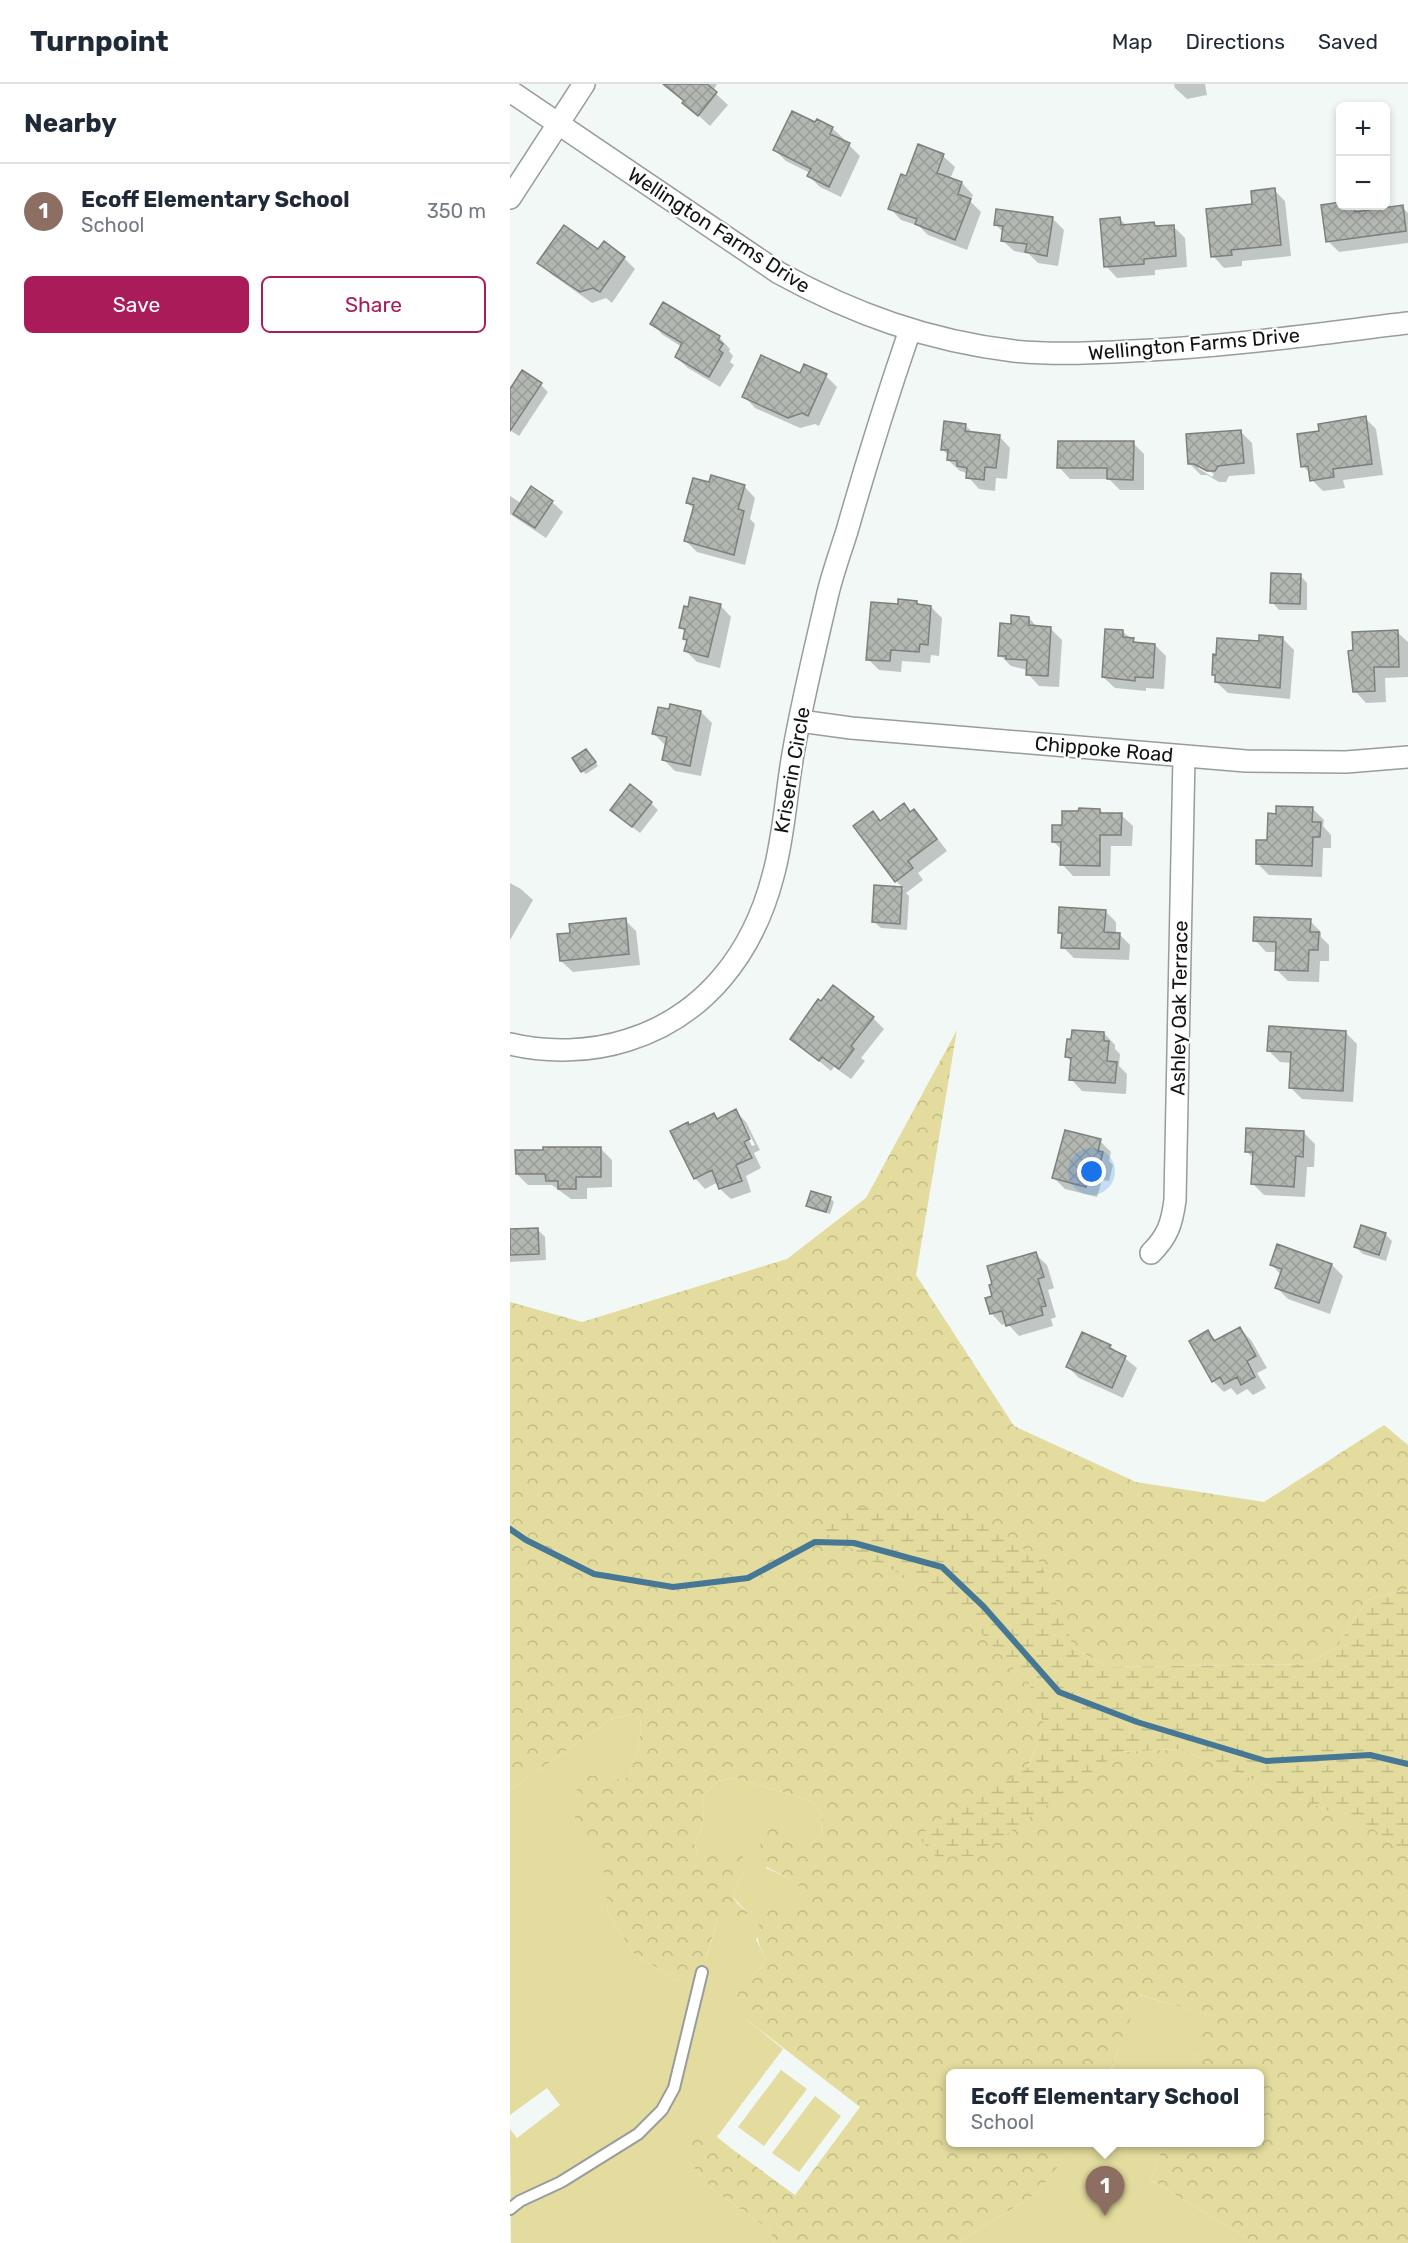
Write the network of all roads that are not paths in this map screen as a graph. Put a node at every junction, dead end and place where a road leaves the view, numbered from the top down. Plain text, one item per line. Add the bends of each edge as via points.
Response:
1 (584, 84) edge
2 (510, 91) edge
3 (558, 124) junction
4 (510, 198) edge
5 (1408, 323) edge
6 (910, 330) junction
7 (800, 721) junction
8 (1184, 756) junction
9 (1408, 757) edge
10 (510, 1044) edge
11 (1151, 1253) dead end
12 (702, 1972) dead end
13 (510, 2209) edge

1 - 3 street
2 - 3 street, Wellington Farms Drive
3 - 4 street
3 - 6 street, Wellington Farms Drive via 779,273 823,297
5 - 6 street, Wellington Farms Drive via 1185,349 1067,354 975,345
6 - 7 street, Kriserin Circle via 874,435 828,594
7 - 8 street, Chippoke Road
7 - 10 street, Kriserin Circle via 774,874 765,905 734,963 709,992 663,1027 618,1043 584,1049
8 - 9 street, Chippoke Road via 1346,762
8 - 11 street, Ashley Oak Terrace via 1175,1200 1164,1240
12 - 13 lane via 674,2088 662,2110 638,2134

